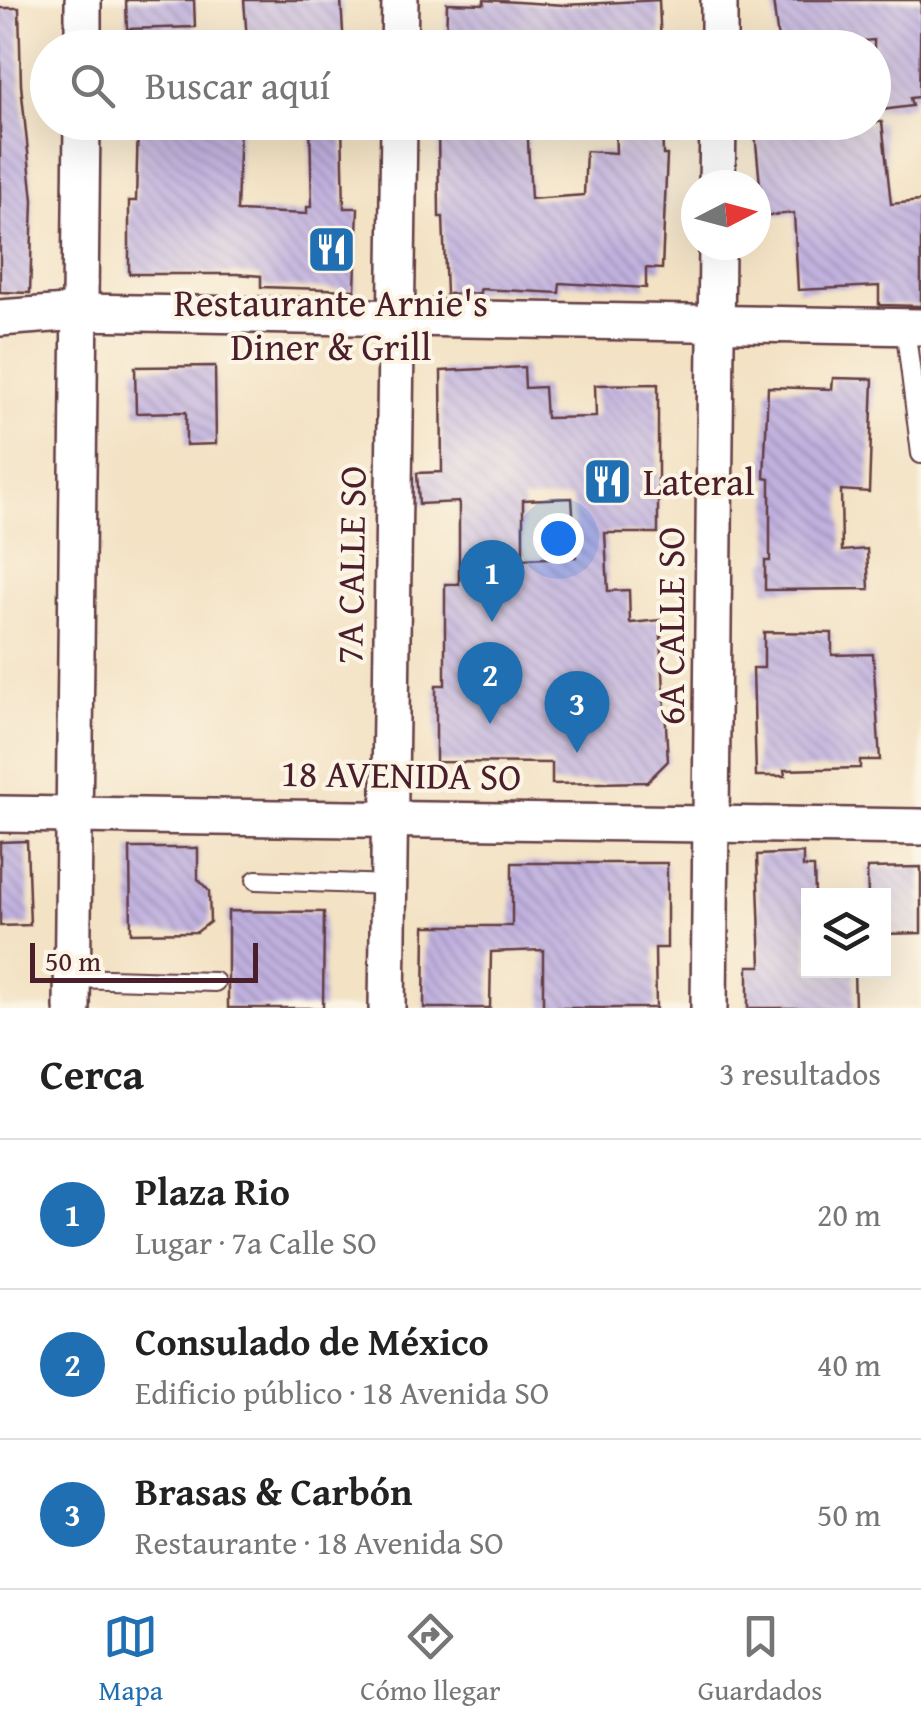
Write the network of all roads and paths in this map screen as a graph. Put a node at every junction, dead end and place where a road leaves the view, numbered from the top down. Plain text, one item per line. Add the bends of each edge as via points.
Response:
1 (84, 0) edge
2 (400, 0) edge
3 (720, 0) edge
4 (83, 30) edge
5 (400, 30) edge
6 (719, 30) edge
7 (82, 140) edge
8 (399, 140) edge
9 (718, 140) edge
10 (718, 170) edge
11 (717, 260) edge
12 (79, 312) junction
13 (0, 318) edge
14 (397, 318) junction
15 (716, 323) junction
16 (913, 327) edge
17 (921, 454) edge
18 (72, 812) junction
19 (0, 814) edge
20 (390, 818) junction
21 (712, 822) junction
22 (921, 827) edge
23 (256, 880) dead end
24 (389, 885) junction
25 (215, 982) dead end
26 (72, 993) edge
27 (387, 1008) edge
28 (709, 1008) edge

1 - 4 street
2 - 5 street
3 - 6 street
7 - 12 street
8 - 14 street, 7A CALLE SO
9 - 10 street
11 - 15 street, 6A CALLE SO
12 - 13 street
12 - 14 street
12 - 18 street
14 - 15 street
14 - 20 street, 7A CALLE SO
15 - 16 street
15 - 21 street, 6A CALLE SO
16 - 17 lane
18 - 19 street, 18 AVENIDA SO
18 - 20 street, 18 AVENIDA SO
18 - 26 street
20 - 21 street, 18 AVENIDA SO
20 - 24 street, 7A CALLE SO
21 - 22 street, 18 AVENIDA SO
21 - 28 street, 6A CALLE SO
23 - 24 lane
24 - 27 street, 7A CALLE SO
25 - 26 lane

